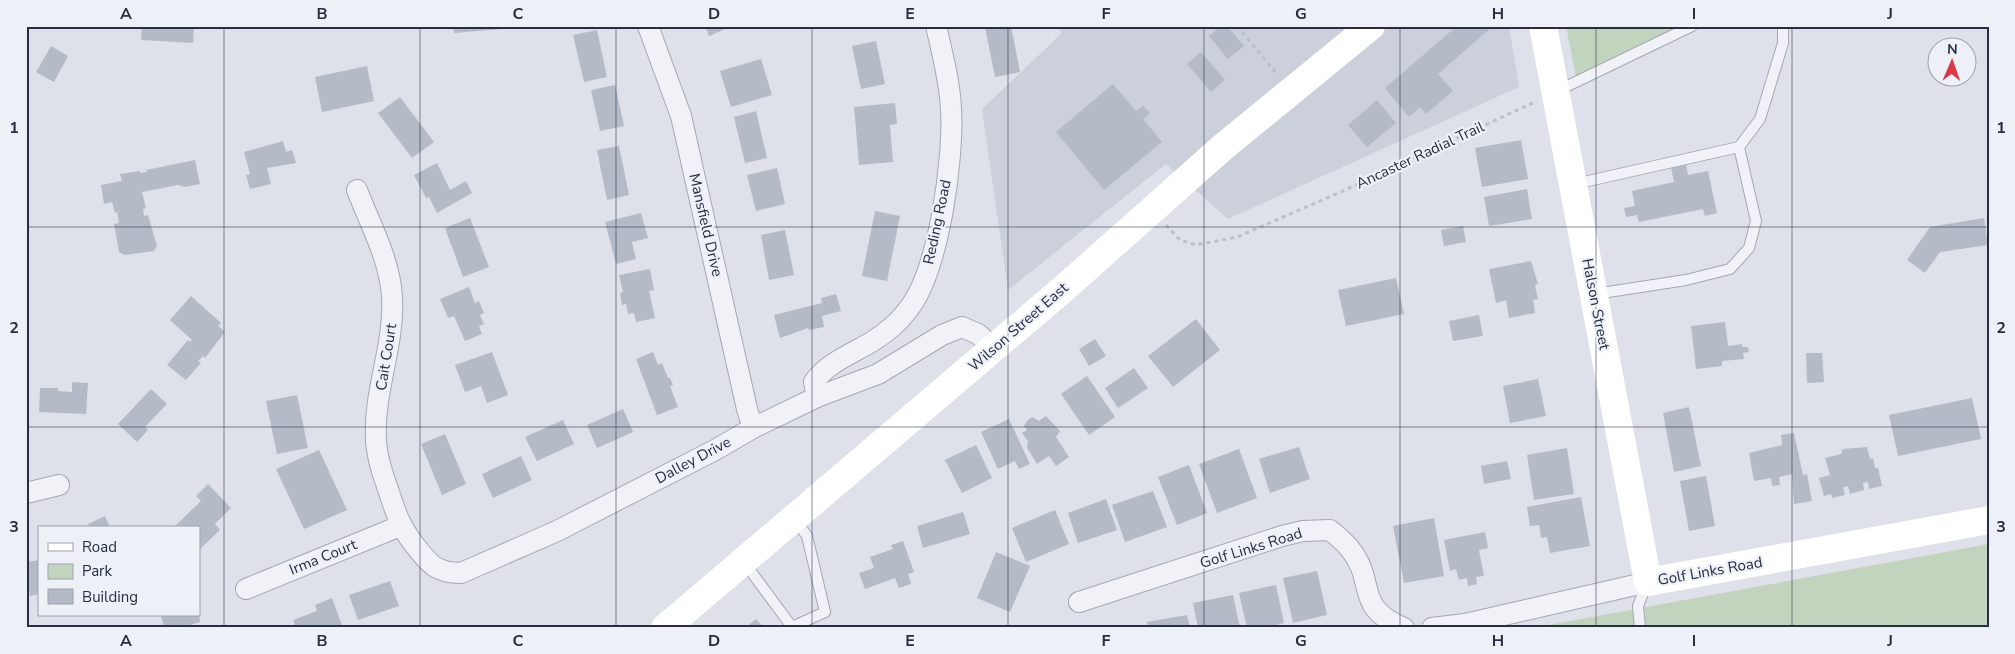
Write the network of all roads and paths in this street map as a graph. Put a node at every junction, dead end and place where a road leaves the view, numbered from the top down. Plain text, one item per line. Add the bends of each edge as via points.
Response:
1 (648, 26) edge
2 (936, 26) edge
3 (1237, 26) edge
4 (1371, 26) edge
5 (1543, 26) edge
6 (1692, 26) edge
7 (1783, 26) edge
8 (1291, 91) junction
9 (1556, 92) junction
10 (1739, 147) junction
11 (1573, 184) junction
12 (357, 190) dead end
13 (1152, 210) junction
14 (1594, 294) junction
15 (994, 348) junction
16 (817, 397) junction
17 (753, 428) junction
18 (59, 485) dead end
19 (26, 493) edge
20 (795, 518) junction
21 (1989, 520) edge
22 (400, 526) junction
23 (744, 561) junction
24 (1648, 582) junction
25 (246, 589) dead end
26 (1079, 602) dead end
27 (1477, 624) edge
28 (665, 628) edge
29 (1404, 628) edge
30 (1432, 628) edge
31 (1640, 628) edge

1 - 17 street, Mansfield Drive via 681,116
2 - 16 street, Reding Road via 951,108 950,159 936,240 925,275 908,311 875,340 823,370 814,382
3 - 8 path
4 - 8 main road, Wilson Street East
5 - 9 main road, Halson Street
6 - 9 lane
7 - 10 lane via 1783,43 1760,119
8 - 13 main road, Wilson Street East
9 - 11 main road, Halson Street
9 - 13 path, Ancaster Radial Trail via 1236,237 1196,245 1180,240
10 - 11 lane
10 - 14 lane via 1756,221 1749,248 1730,268 1686,280
11 - 14 main road, Halson Street
12 - 22 street, Cait Court via 390,276 392,323 381,383 376,439 380,465
13 - 15 main road, Wilson Street East
14 - 24 main road, Halson Street
15 - 16 street, Dalley Drive via 978,334 962,327 942,335 878,374
15 - 20 main road, Wilson Street East
16 - 17 street, Dalley Drive
17 - 22 street, Dalley Drive via 557,530 461,572 446,573 429,564
18 - 19 street
20 - 23 main road, Wilson Street East
20 - 23 lane via 807,536 825,612 792,627
21 - 24 main road, Golf Links Road
22 - 25 street, Irma Court
23 - 28 main road, Wilson Street East
24 - 27 street, Golf Links Road
24 - 31 lane via 1638,606
26 - 29 street, Golf Links Road via 1282,536 1330,530 1351,549 1371,605 1390,622
27 - 30 street, Golf Links Road

